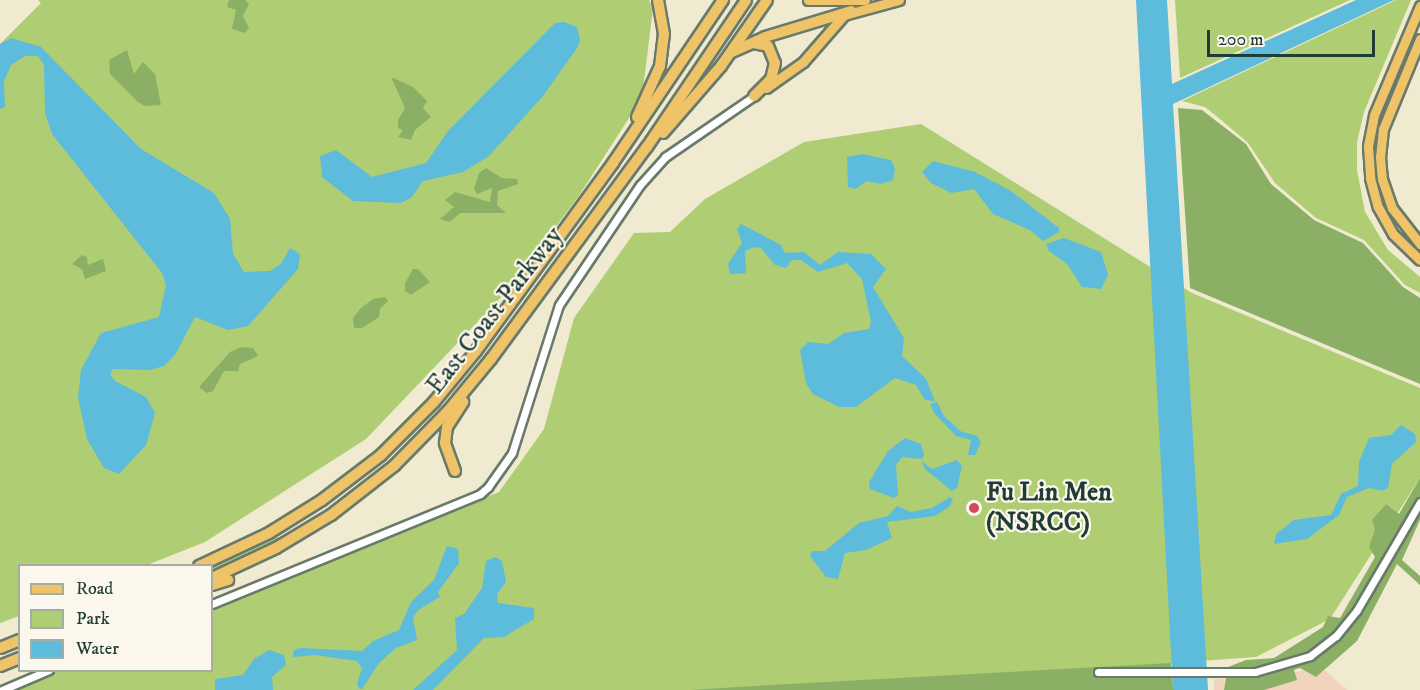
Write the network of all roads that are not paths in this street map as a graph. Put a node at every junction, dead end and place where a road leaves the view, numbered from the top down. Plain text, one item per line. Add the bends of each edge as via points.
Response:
1 (658, 0) edge
2 (723, 0) edge
3 (746, 0) edge
4 (767, 0) edge
5 (808, 0) edge
6 (865, 0) edge
7 (899, 0) edge
8 (1420, 6) edge
9 (851, 12) junction
10 (1420, 39) edge
11 (749, 43) junction
12 (730, 53) junction
13 (754, 96) junction
14 (626, 145) junction
15 (647, 147) junction
16 (1420, 244) edge
17 (1420, 260) edge
18 (491, 359) junction
19 (455, 471) dead end
20 (1420, 502) edge
21 (203, 564) edge
22 (213, 578) edge
23 (228, 580) dead end
24 (213, 585) edge
25 (213, 604) edge
26 (18, 641) edge
27 (0, 648) edge
28 (18, 659) edge
29 (0, 666) edge
30 (44, 672) edge
31 (1098, 672) dead end
32 (2, 690) edge

1 - 14 highway via 664,34 660,66
2 - 14 highway, East Coast Parkway
3 - 15 highway, East Coast Parkway
4 - 12 highway
5 - 6 main road
7 - 9 main road
8 - 17 main road via 1374,115 1368,146 1370,178 1378,207 1393,234
9 - 11 highway
9 - 13 main road via 837,20 803,62
10 - 16 main road via 1383,129 1380,157 1382,179 1392,208
11 - 12 highway
11 - 13 highway via 765,43 774,58 771,79
12 - 15 highway
13 - 25 street via 665,157 640,185 559,305 512,453 488,487 480,494
14 - 21 highway, East Coast Parkway via 476,351 434,402 381,455 322,500 268,533
15 - 18 highway, East Coast Parkway
18 - 19 highway via 447,427 445,443
18 - 22 highway, East Coast Parkway via 394,466 331,514 276,548
20 - 31 street via 1357,610 1336,636 1310,656 1273,669
23 - 24 highway
26 - 27 highway
28 - 29 highway
30 - 32 street

